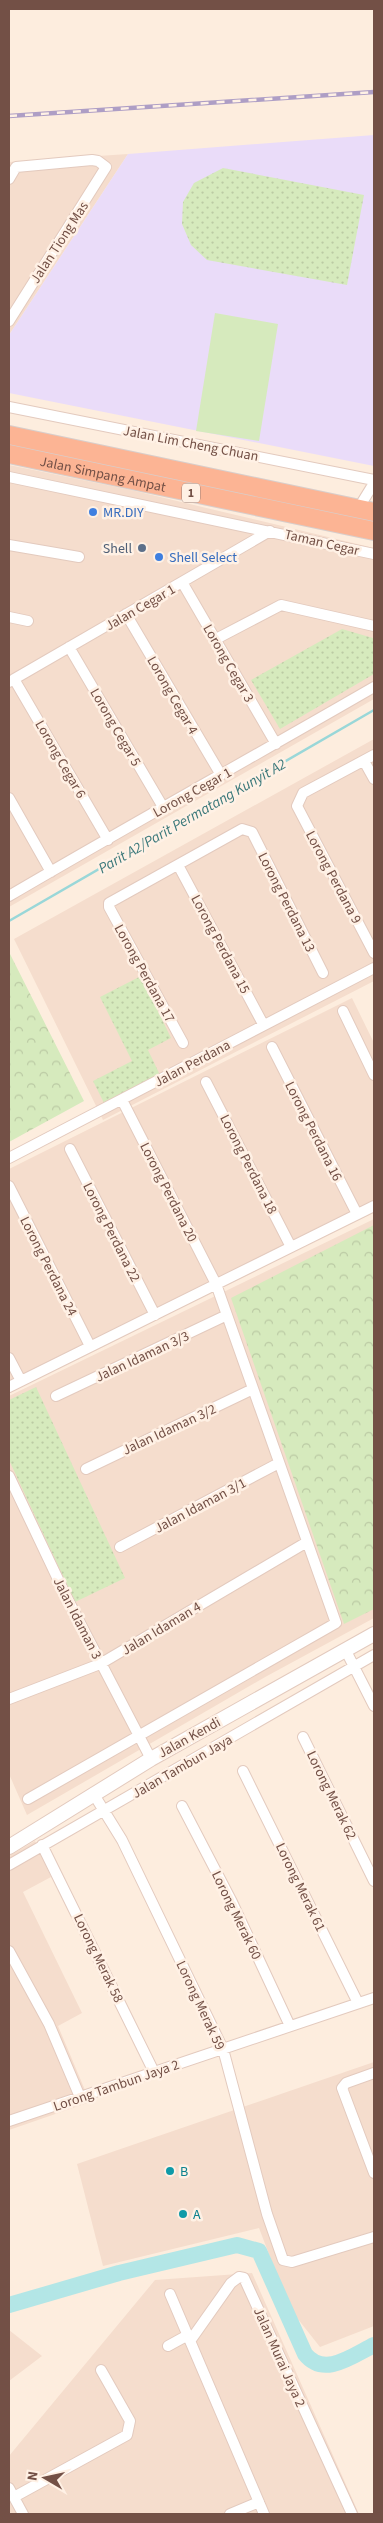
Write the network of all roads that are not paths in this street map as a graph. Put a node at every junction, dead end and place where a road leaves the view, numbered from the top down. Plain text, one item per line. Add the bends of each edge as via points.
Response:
1 (9, 179) edge
2 (9, 321) edge
3 (9, 407) edge
4 (9, 435) edge
5 (9, 454) edge
6 (9, 477) edge
7 (374, 482) edge
8 (366, 510) edge
9 (296, 514) junction
10 (270, 531) junction
11 (374, 531) edge
12 (290, 535) junction
13 (9, 544) edge
14 (374, 554) edge
15 (79, 557) dead end
16 (182, 582) junction
17 (126, 614) junction
18 (9, 618) edge
19 (28, 621) dead end
20 (374, 626) edge
21 (216, 639) junction
22 (69, 647) junction
23 (11, 680) edge
24 (374, 687) edge
25 (276, 744) junction
26 (374, 755) edge
27 (364, 761) junction
28 (221, 775) junction
29 (374, 779) edge
30 (9, 798) edge
31 (163, 807) junction
32 (108, 840) junction
33 (178, 864) junction
34 (51, 872) junction
35 (9, 896) edge
36 (374, 953) edge
37 (374, 968) edge
38 (323, 973) dead end
39 (343, 1011) dead end
40 (263, 1024) junction
41 (183, 1043) dead end
42 (272, 1047) dead end
43 (374, 1075) edge
44 (206, 1082) dead end
45 (122, 1100) junction
46 (70, 1149) dead end
47 (9, 1158) edge
48 (9, 1186) edge
49 (374, 1206) edge
50 (357, 1214) junction
51 (291, 1247) junction
52 (216, 1284) junction
53 (155, 1314) junction
54 (227, 1316) junction
55 (90, 1346) junction
56 (9, 1358) edge
57 (21, 1381) junction
58 (9, 1387) edge
59 (253, 1390) junction
60 (56, 1396) dead end
61 (279, 1463) junction
62 (86, 1469) dead end
63 (9, 1476) edge
64 (307, 1542) junction
65 (120, 1547) dead end
66 (336, 1623) joint
67 (374, 1634) edge
68 (344, 1649) junction
69 (374, 1655) edge
70 (100, 1664) junction
71 (354, 1666) junction
72 (9, 1699) edge
73 (374, 1706) edge
74 (139, 1736) junction
75 (303, 1737) dead end
76 (151, 1759) junction
77 (243, 1771) dead end
78 (93, 1793) junction
79 (28, 1799) dead end
80 (182, 1806) dead end
81 (105, 1811) junction
82 (42, 1845) junction
83 (9, 1847) edge
84 (9, 1865) edge
85 (374, 1881) edge
86 (9, 1951) edge
87 (374, 1998) edge
88 (358, 2003) junction
89 (290, 2026) junction
90 (222, 2049) junction
91 (154, 2072) junction
92 (374, 2073) edge
93 (80, 2097) junction
94 (10, 2117) edge
95 (372, 2156) edge
96 (374, 2173) edge
97 (374, 2237) edge
98 (170, 2294) dead end
99 (189, 2338) junction
100 (168, 2346) dead end
101 (101, 2370) dead end
102 (11, 2492) edge
103 (259, 2502) junction
104 (23, 2514) edge
105 (230, 2514) edge
106 (264, 2514) edge
107 (352, 2514) edge

1 - 2 street, Jalan Tiong Mas via 16,167 92,160 106,167
3 - 7 street, Jalan Lim Cheng Chuan
4 - 8 highway, Jalan Simpang Ampat / 1
5 - 9 highway, Jalan Simpang Ampat / 1
6 - 10 street, Jalan Simpang Ampat
7 - 8 street
9 - 11 highway, Jalan Simpang Ampat / 1
9 - 12 street
10 - 12 street, Taman Cegar
10 - 16 street, Jalan Cegar 1
12 - 14 street, Taman Cegar
13 - 15 street
16 - 17 street, Jalan Cegar 1
16 - 21 street, Lorong Cegar 3
17 - 22 street, Jalan Cegar 1
17 - 28 street, Lorong Cegar 4
18 - 19 street
20 - 21 street via 281,605
21 - 25 street, Lorong Cegar 3
22 - 23 street, Jalan Cegar 1
22 - 31 street, Lorong Cegar 5
23 - 32 street, Lorong Cegar 6
24 - 25 street, Lorong Cegar 1
25 - 28 street, Lorong Cegar 1
26 - 27 street
27 - 29 street
27 - 36 street, Lorong Perdana 9 via 303,793 297,806
28 - 31 street, Lorong Cegar 1
30 - 34 street
31 - 32 street, Lorong Cegar 1
32 - 34 street, Lorong Cegar 1
33 - 38 street, Lorong Perdana 13 via 242,829 252,832
33 - 40 street, Lorong Perdana 15
33 - 41 street, Lorong Perdana 17 via 109,903 109,907
34 - 35 street, Lorong Cegar 1
37 - 40 street, Jalan Perdana
39 - 43 street
40 - 45 street, Jalan Perdana
42 - 50 street, Lorong Perdana 16
44 - 51 street, Lorong Perdana 18
45 - 47 street, Jalan Perdana
45 - 52 street, Lorong Perdana 20
46 - 53 street, Lorong Perdana 22
48 - 55 street, Lorong Perdana 24
49 - 50 street
50 - 51 street
51 - 52 street
52 - 53 street
52 - 54 street, Lorong Perdana 20
53 - 55 street
54 - 59 street, Lorong Perdana 20
54 - 60 street, Jalan Idaman 3/3
55 - 57 street
56 - 57 street
57 - 58 street
59 - 61 street, Lorong Perdana 20
59 - 62 street, Jalan Idaman 3/2
61 - 64 street, Lorong Perdana 20
61 - 65 street, Jalan Idaman 3/1
63 - 70 street, Jalan Idaman 3
64 - 66 street, Lorong Perdana 20
64 - 70 street, Jalan Idaman 4
66 - 74 street, Jalan Kendi
67 - 68 street, Jalan Kendi
68 - 71 street
68 - 76 street, Jalan Kendi
69 - 71 street
70 - 72 street, Jalan Idaman 4
70 - 74 street, Jalan Idaman 3
71 - 73 street
71 - 81 street, Jalan Tambun Jaya
74 - 76 street, Jalan Idaman 3
74 - 79 street, Jalan Kendi
75 - 85 street, Lorong Merak 62
76 - 78 street, Jalan Kendi
77 - 88 street, Lorong Merak 61
78 - 81 street, Lorong Merak 59
78 - 83 street, Jalan Kendi
80 - 89 street, Lorong Merak 60 via 232,1902
81 - 82 street, Jalan Tambun Jaya
81 - 90 street, Lorong Merak 59
82 - 84 street, Jalan Tambun Jaya
82 - 91 street, Lorong Merak 58
86 - 93 street via 49,2024
87 - 88 street
88 - 89 street
89 - 90 street
90 - 91 street, Lorong Tambun Jaya 2
90 - 97 street, Lorong Merak 59 via 266,2214 284,2260 292,2262
91 - 93 street, Lorong Tambun Jaya 2
92 - 95 street via 346,2083 342,2088
93 - 94 street, Lorong Tambun Jaya 2
95 - 96 street
98 - 99 street
99 - 100 street
99 - 103 street
99 - 107 street, Jalan Murai Jaya 2 via 231,2283 239,2277 244,2278
101 - 102 street via 130,2421 127,2435
102 - 104 street
103 - 105 street
103 - 106 street

